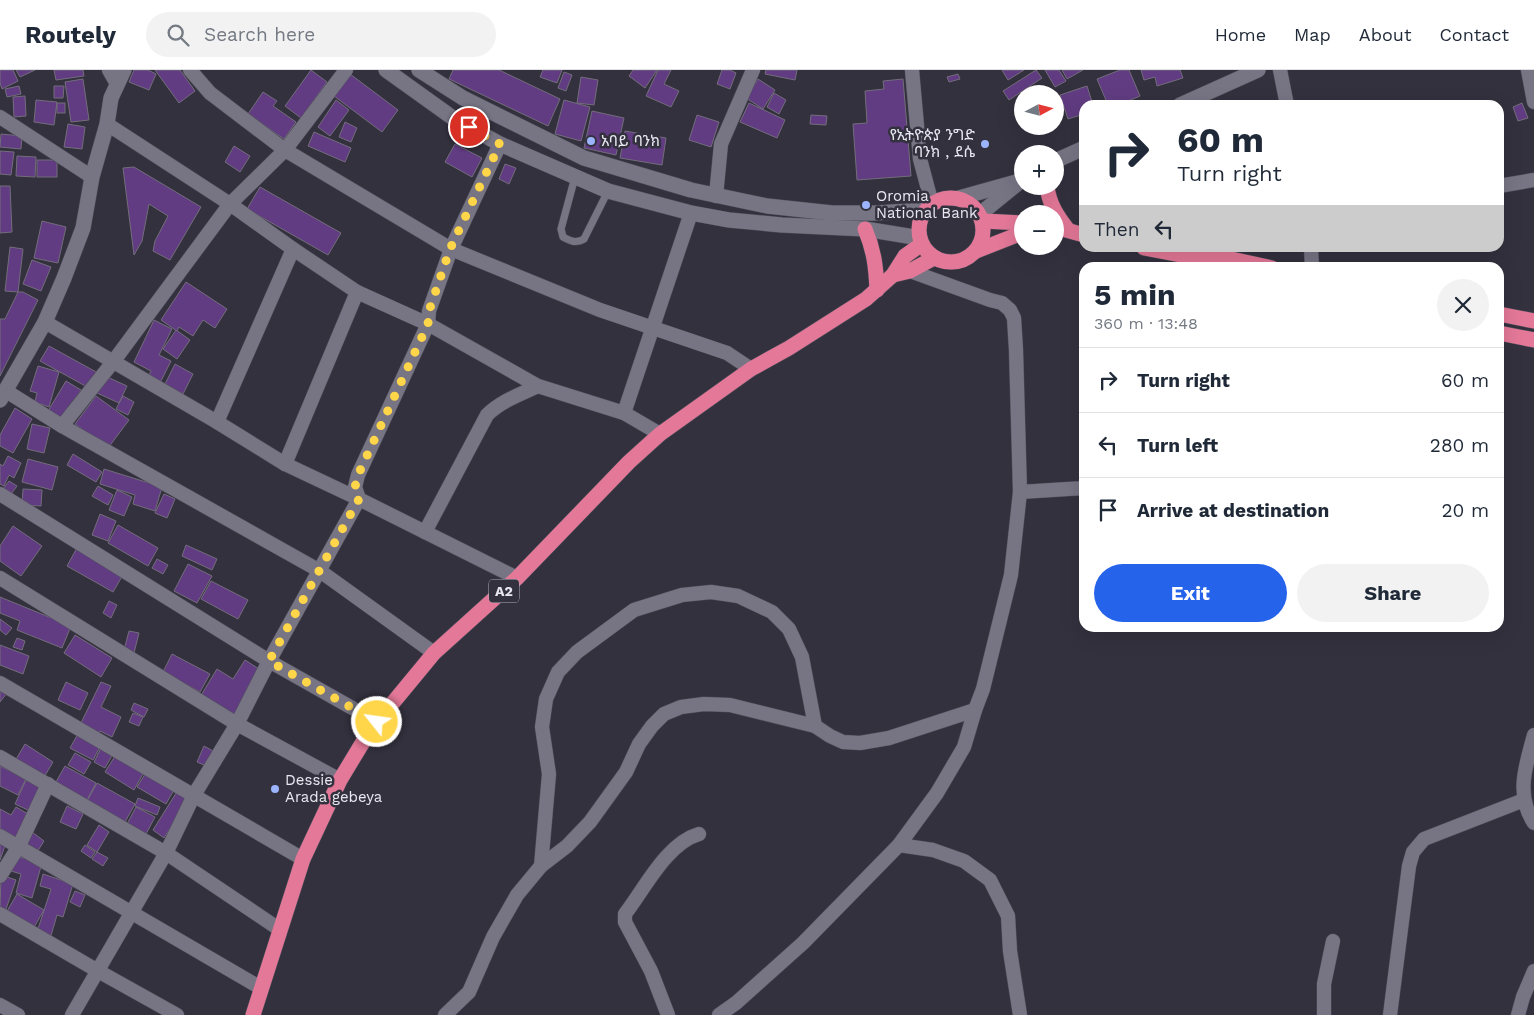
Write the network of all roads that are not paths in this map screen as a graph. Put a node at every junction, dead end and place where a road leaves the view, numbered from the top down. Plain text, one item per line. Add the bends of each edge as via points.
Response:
1 (109, 70) edge
2 (124, 70) edge
3 (190, 70) edge
4 (346, 70) edge
5 (386, 70) edge
6 (753, 70) edge
7 (912, 70) edge
8 (1258, 70) edge
9 (1280, 70) edge
10 (1528, 70) edge
11 (428, 73) edge
12 (117, 84) junction
13 (1191, 100) edge
14 (1286, 100) edge
15 (1534, 102) edge
16 (0, 117) edge
17 (107, 124) junction
18 (500, 144) junction
19 (285, 150) junction
20 (1079, 150) edge
21 (1064, 158) edge
22 (92, 177) junction
23 (575, 177) junction
24 (1534, 180) edge
25 (1014, 183) edge
26 (1504, 185) edge
27 (1014, 187) edge
28 (608, 191) junction
29 (716, 196) junction
30 (959, 198) junction
31 (230, 204) junction
32 (928, 207) junction
33 (691, 214) junction
34 (981, 218) junction
35 (1014, 222) edge
36 (865, 230) junction
37 (1064, 230) edge
38 (1079, 233) edge
39 (1014, 236) edge
40 (921, 241) junction
41 (293, 249) junction
42 (450, 249) junction
43 (976, 251) junction
44 (1164, 252) edge
45 (1190, 257) junction
46 (934, 258) junction
47 (1196, 262) edge
48 (1243, 262) edge
49 (910, 271) junction
50 (893, 275) junction
51 (878, 290) junction
52 (357, 292) junction
53 (1504, 315) edge
54 (1534, 321) edge
55 (45, 322) junction
56 (428, 324) junction
57 (652, 328) junction
58 (1504, 334) edge
59 (1534, 340) edge
60 (114, 362) junction
61 (751, 369) junction
62 (538, 386) junction
63 (3, 396) edge
64 (624, 413) junction
65 (217, 422) junction
66 (62, 426) junction
67 (660, 434) junction
68 (284, 464) junction
69 (1079, 488) edge
70 (1020, 492) junction
71 (0, 494) edge
72 (359, 499) junction
73 (425, 532) junction
74 (320, 571) junction
75 (0, 578) edge
76 (517, 578) junction
77 (434, 653) junction
78 (269, 661) junction
79 (0, 683) edge
80 (975, 710) junction
81 (377, 722) junction
82 (237, 724) junction
83 (815, 726) junction
84 (1534, 735) edge
85 (0, 757) edge
86 (340, 780) junction
87 (48, 784) junction
88 (194, 796) junction
89 (1524, 800) junction
90 (1534, 823) edge
91 (699, 834) dead end
92 (0, 836) edge
93 (899, 845) junction
94 (19, 846) junction
95 (166, 853) junction
96 (302, 859) junction
97 (540, 866) junction
98 (0, 876) edge
99 (132, 913) junction
100 (0, 914) edge
101 (280, 929) junction
102 (1334, 941) dead end
103 (98, 971) junction
104 (1534, 971) edge
105 (261, 988) junction
106 (0, 1005) edge
107 (18, 1015) edge
108 (72, 1015) edge
109 (177, 1015) edge
110 (253, 1015) edge
111 (445, 1015) edge
112 (668, 1015) edge
113 (719, 1015) edge
114 (1020, 1015) edge
115 (1324, 1015) edge
116 (1390, 1015) edge
117 (1518, 1015) edge

1 - 12 street
2 - 12 street
3 - 19 street via 210,93
4 - 19 street
5 - 18 street via 453,118
6 - 29 street via 721,144
7 - 32 street
8 - 13 street
9 - 14 street
10 - 15 street
11 - 29 street via 464,98 584,158
12 - 17 street
16 - 22 street
17 - 22 street
17 - 31 street
18 - 23 street
18 - 42 street
19 - 31 street
19 - 42 street
20 - 21 street
22 - 55 street via 82,228
23 - 28 street
23 - 28 lane via 561,228 563,237 570,240 584,240
24 - 26 street
25 - 30 street
27 - 34 street
28 - 33 street
29 - 32 street via 832,213 876,214
30 - 32 highway via 940,199
30 - 34 highway via 975,207
31 - 41 street
31 - 60 street
32 - 40 highway via 919,228
33 - 36 street via 782,225
33 - 57 street
34 - 35 highway
34 - 43 highway via 984,232
36 - 40 street
36 - 51 highway via 872,244
37 - 38 highway
39 - 43 highway
40 - 46 highway
40 - 50 highway, A2 via 905,256
41 - 52 street
41 - 65 street
42 - 56 street via 429,311
42 - 57 street
43 - 46 highway via 956,262
44 - 45 highway
45 - 47 highway
45 - 48 highway via 1212,255
46 - 49 highway
49 - 50 highway
49 - 70 street via 1002,303 1014,318
50 - 51 highway, A2
51 - 61 highway, A2
52 - 56 street
52 - 68 street
53 - 54 highway
55 - 60 street
55 - 63 street
56 - 62 street
56 - 72 street via 358,475 355,487
57 - 61 street via 727,353
57 - 64 street
58 - 59 highway
60 - 65 street
60 - 66 street
61 - 67 highway, A2
62 - 64 street
62 - 73 street via 487,415
63 - 66 street
64 - 67 street
65 - 68 street
66 - 74 street
67 - 76 highway, A2
68 - 72 street
69 - 70 street
70 - 80 street via 1011,575
71 - 78 street
72 - 73 street
72 - 74 street
73 - 76 street
74 - 77 street
74 - 78 street
75 - 82 street
76 - 77 highway, A2
77 - 81 highway, A2
78 - 81 street
78 - 82 street
79 - 88 street
80 - 83 street via 889,738 860,743 843,742
80 - 93 street via 964,747 937,793
81 - 86 highway, A2
82 - 86 street
82 - 88 street
83 - 97 street via 730,705 681,707 664,714 643,738 626,772 590,822 567,846
83 - 97 street via 802,657 789,629 772,612 738,596 711,592 682,595 634,610 577,652 558,672 546,699 542,727 549,774
84 - 89 street via 1523,777
85 - 87 street
86 - 96 highway, A2
87 - 94 street
87 - 95 street
88 - 95 street
88 - 96 street
89 - 90 street
89 - 116 street via 1424,839 1413,852
91 - 112 street via 683,841 660,865 625,914 624,922 651,971
92 - 94 street
93 - 113 street via 802,943
93 - 114 street via 933,850 964,861 990,880 1008,916
94 - 98 street
94 - 99 street
95 - 99 street
95 - 101 street
96 - 101 highway, A2
97 - 111 street via 517,895 493,937 469,992
99 - 103 street
99 - 105 street
100 - 103 street
101 - 105 highway, A2
102 - 115 street via 1324,984
103 - 108 street
103 - 109 street
104 - 117 street
105 - 110 highway, A2
106 - 107 street

